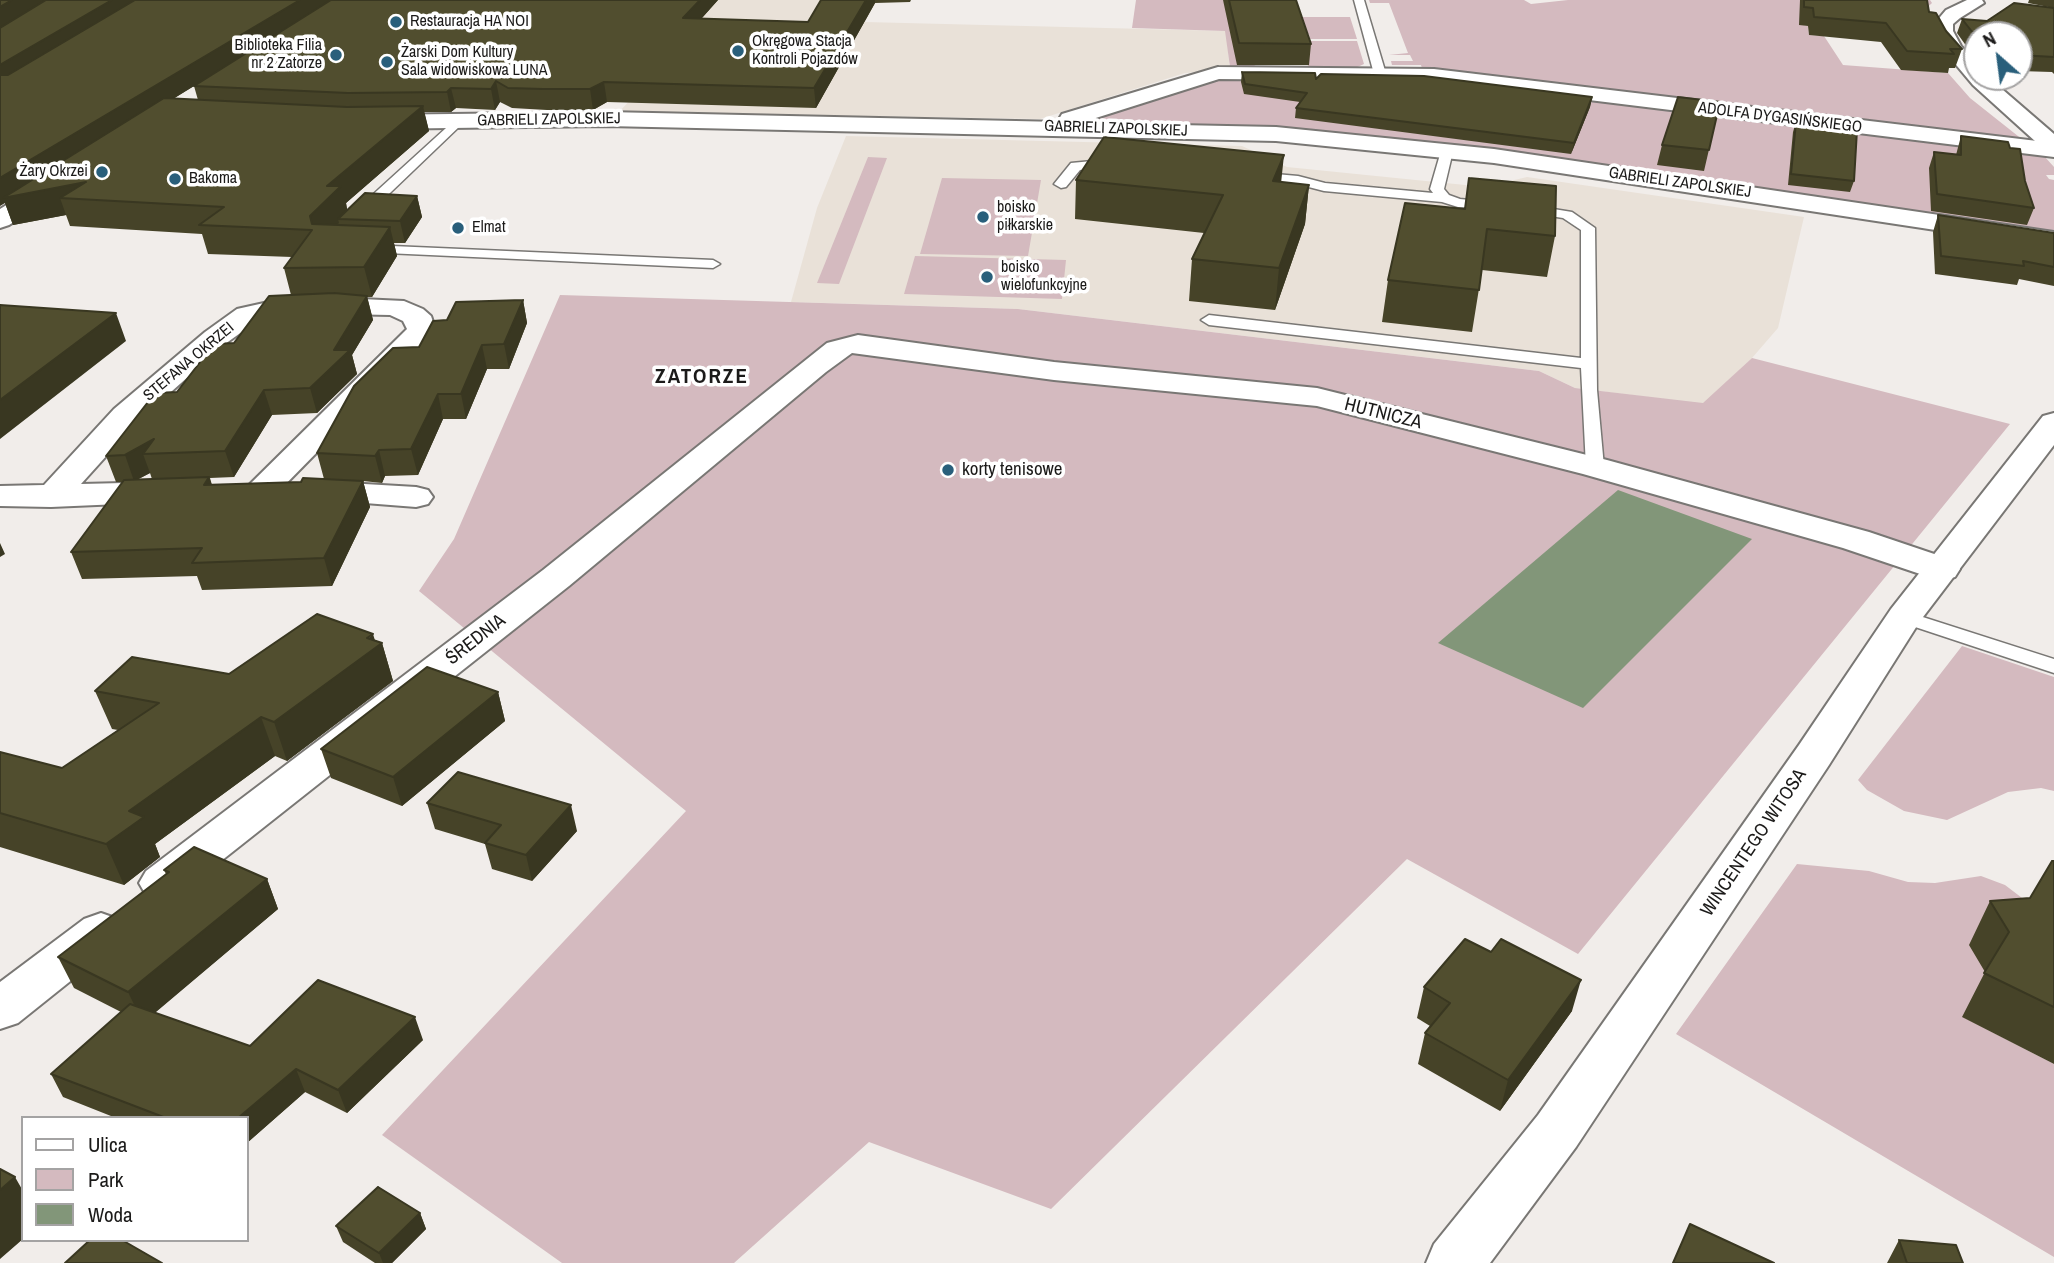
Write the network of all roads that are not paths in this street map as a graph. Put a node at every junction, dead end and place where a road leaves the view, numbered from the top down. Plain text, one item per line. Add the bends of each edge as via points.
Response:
1 (1359, 0) edge
2 (1979, 3) edge
3 (1381, 74) junction
4 (353, 122) edge
5 (457, 122) junction
6 (1046, 127) junction
7 (2054, 148) edge
8 (1447, 151) junction
9 (1126, 164) edge
10 (1235, 174) edge
11 (74, 175) edge
12 (1061, 184) dead end
13 (1444, 198) junction
14 (354, 219) edge
15 (0, 220) edge
16 (2054, 240) edge
17 (352, 248) edge
18 (713, 264) dead end
19 (1209, 320) dead end
20 (1589, 364) junction
21 (815, 366) joint
22 (2054, 423) edge
23 (1595, 467) junction
24 (197, 491) edge
25 (0, 496) edge
26 (416, 496) dead end
27 (51, 497) junction
28 (1942, 569) junction
29 (1904, 617) junction
30 (2054, 666) edge
31 (0, 1009) edge
32 (1455, 1263) edge

1 - 3 lane
2 - 7 street via 1953,14 1943,31 1980,81
3 - 6 street, ADOLFA DYGASIŃSKIEGO via 1218,73
3 - 7 street, ADOLFA DYGASIŃSKIEGO via 1454,77
4 - 5 street, GABRIELI ZAPOLSKIEJ
5 - 6 street, GABRIELI ZAPOLSKIEJ via 607,119
5 - 14 lane
6 - 8 street, GABRIELI ZAPOLSKIEJ via 1276,134
8 - 13 lane via 1437,189
8 - 16 street, GABRIELI ZAPOLSKIEJ
9 - 12 lane via 1076,166
10 - 13 lane
11 - 15 street
13 - 20 lane via 1567,215 1588,228
17 - 18 lane
19 - 20 lane
20 - 23 lane
21 - 23 street, HUTNICZA via 837,349 858,344 1054,372 1301,394
21 - 31 street, ŚREDNIA via 545,586
22 - 28 street, WINCENTEGO WITOSA
23 - 28 street, HUTNICZA via 1856,540
24 - 27 street
25 - 27 street
26 - 27 street, STEFANA OKRZEI via 249,489 422,331 421,322 413,315 394,307 340,306 247,315 125,416
28 - 29 street, WINCENTEGO WITOSA
29 - 30 lane
29 - 32 street, WINCENTEGO WITOSA via 1557,1131

